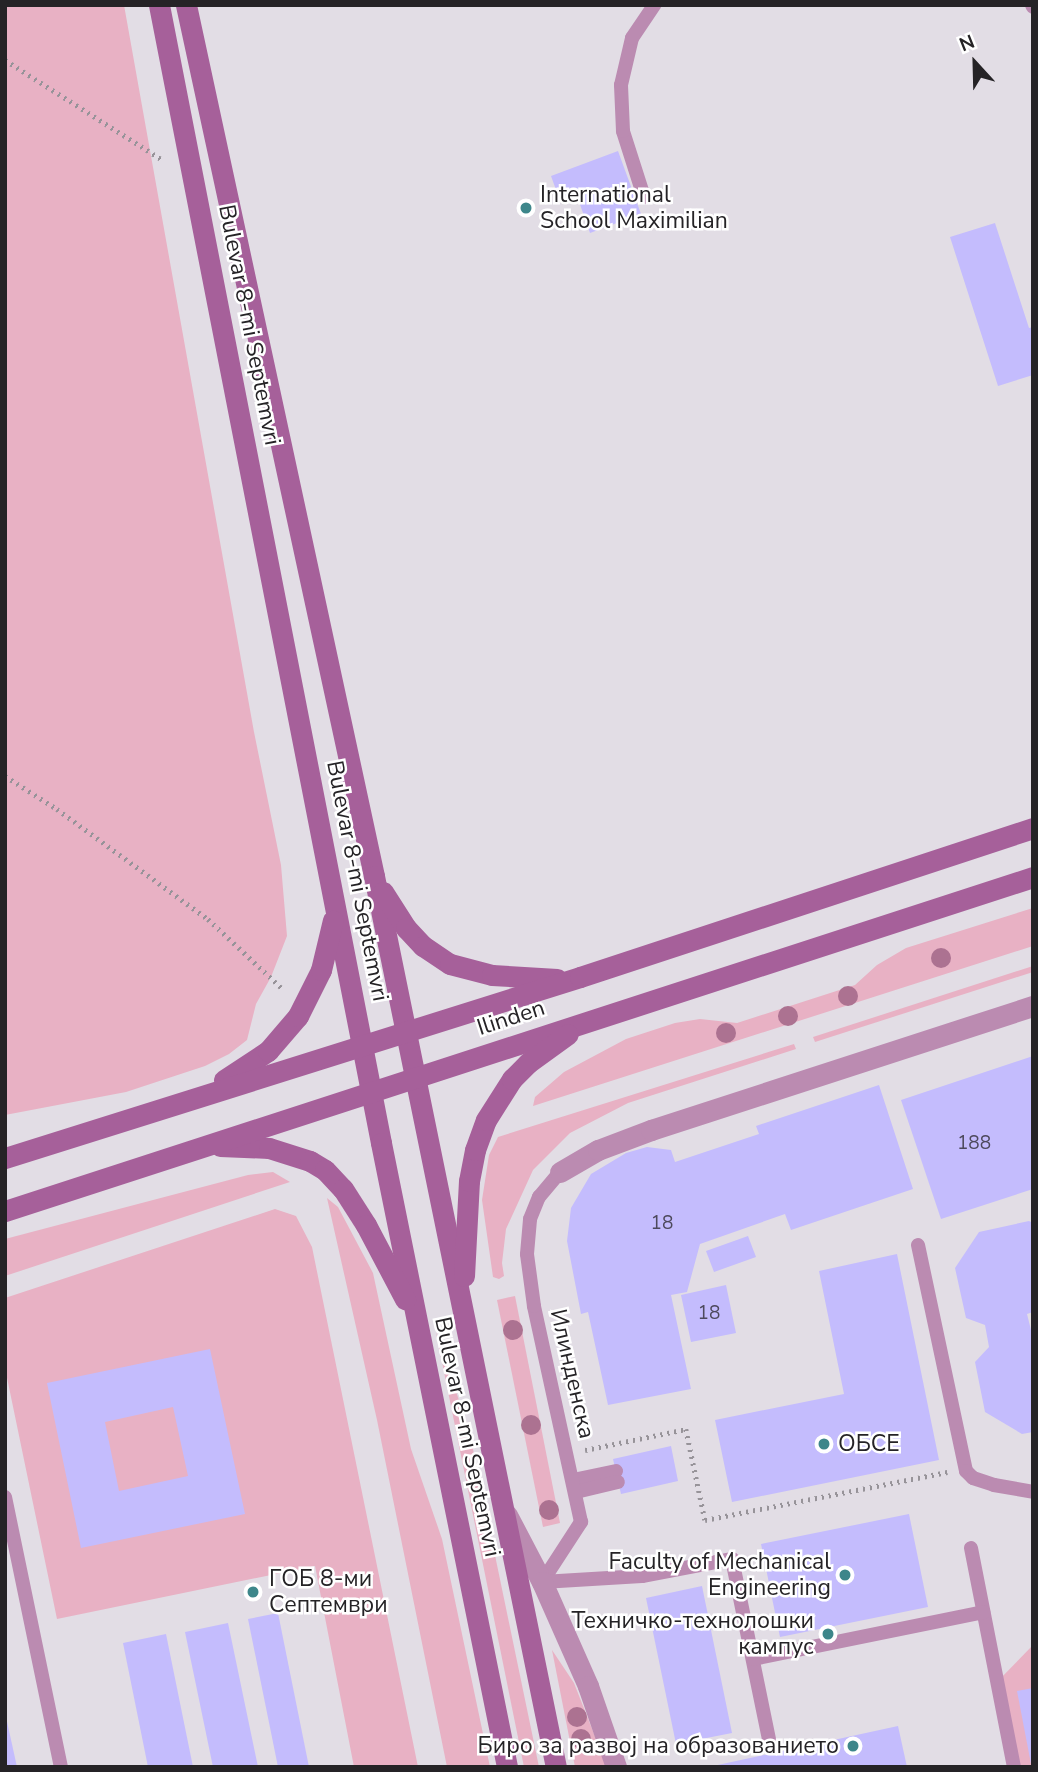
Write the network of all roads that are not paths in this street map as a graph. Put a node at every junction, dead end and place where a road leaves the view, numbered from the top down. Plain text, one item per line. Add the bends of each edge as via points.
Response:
1 (159, 5) edge
2 (186, 5) edge
3 (654, 5) edge
4 (643, 197) dead end
5 (1033, 828) edge
6 (374, 876) junction
7 (1033, 877) edge
8 (332, 888) junction
9 (580, 978) junction
10 (1033, 1006) edge
11 (595, 1018) junction
12 (406, 1032) junction
13 (363, 1046) junction
14 (415, 1077) junction
15 (371, 1091) junction
16 (185, 1101) junction
17 (201, 1146) junction
18 (5, 1158) edge
19 (561, 1172) joint
20 (5, 1211) edge
21 (918, 1245) dead end
22 (462, 1309) junction
23 (415, 1318) junction
24 (617, 1477) dead end
25 (575, 1486) junction
26 (1033, 1492) edge
27 (5, 1497) edge
28 (502, 1505) junction
29 (971, 1548) dead end
30 (542, 1582) junction
31 (983, 1612) junction
32 (753, 1659) junction
33 (769, 1740) dead end
34 (61, 1767) edge
35 (508, 1767) edge
36 (556, 1767) edge
37 (616, 1767) edge
38 (1014, 1767) edge

1 - 8 street, Bulevar 8-mi Septemvri
2 - 6 street, Bulevar 8-mi Septemvri
3 - 4 lane via 632,38 621,85 623,131
5 - 9 street, Ilinden
6 - 9 street via 406,928 450,964 469,971 546,980
6 - 12 street, Bulevar 8-mi Septemvri
7 - 11 street, Ilinden
8 - 13 street, Bulevar 8-mi Septemvri
8 - 16 street via 328,947 311,993 291,1026 257,1060
9 - 12 street, Ilinden
10 - 19 street via 630,1138 577,1160
11 - 14 street, Ilinden
11 - 22 street via 528,1063 486,1120 469,1181
12 - 13 street, Ilinden
12 - 14 street, Bulevar 8-mi Septemvri
13 - 15 street, Bulevar 8-mi Septemvri
13 - 16 street, Ilinden
14 - 15 street, Ilinden
14 - 22 street, Bulevar 8-mi Septemvri
15 - 17 street, Ilinden
15 - 23 street, Bulevar 8-mi Septemvri
16 - 18 street, Ilinden
17 - 20 street, Ilinden
17 - 23 street via 269,1148 325,1170 366,1225
19 - 25 lane, Илинденска via 539,1197 530,1219 527,1254 534,1306
21 - 26 lane via 965,1471 994,1485
22 - 28 street, Bulevar 8-mi Septemvri
23 - 35 street, Bulevar 8-mi Septemvri
24 - 25 lane
25 - 30 lane, Илинденска via 581,1522
27 - 34 lane
28 - 30 street, Bulevar 8-mi Septemvri
28 - 36 street, Bulevar 8-mi Septemvri
29 - 31 lane
30 - 32 lane via 642,1576 732,1559
30 - 37 street, Bulevar 8-mi Septemvri via 588,1686
31 - 32 lane
31 - 38 lane
32 - 33 lane

